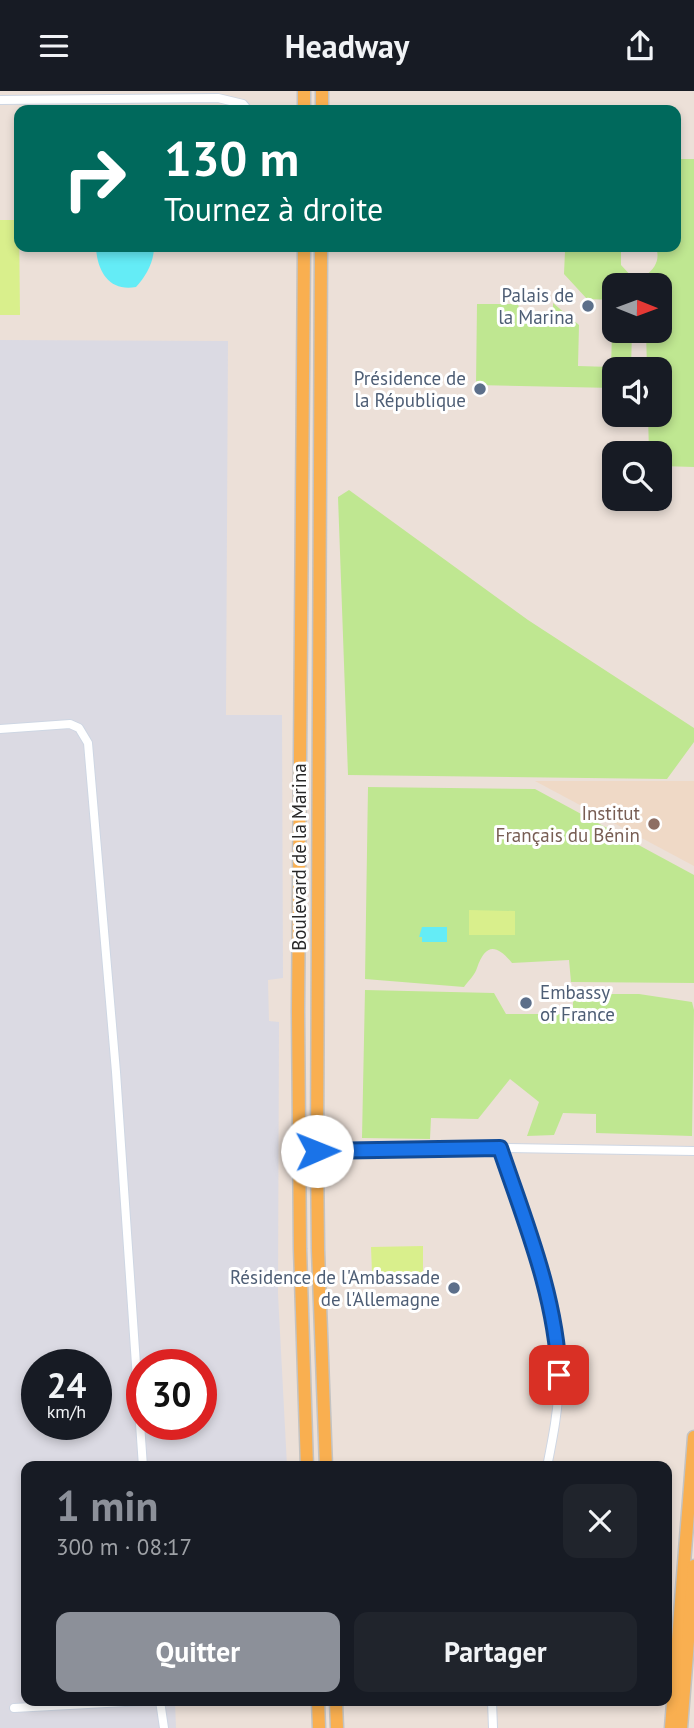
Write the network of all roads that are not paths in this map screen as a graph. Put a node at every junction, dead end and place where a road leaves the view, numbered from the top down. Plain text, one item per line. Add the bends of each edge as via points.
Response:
1 (0, 100) edge
2 (244, 105) edge
3 (304, 252) edge
4 (321, 252) edge
5 (303, 403) junction
6 (321, 410) junction
7 (303, 451) junction
8 (320, 454) junction
9 (0, 729) edge
10 (500, 1148) junction
11 (317, 1151) junction
12 (694, 1151) edge
13 (694, 1437) edge
14 (143, 1461) edge
15 (307, 1461) edge
16 (326, 1461) edge
17 (548, 1461) edge
18 (694, 1566) edge
19 (689, 1582) edge
20 (51, 1706) edge
21 (161, 1706) edge
22 (318, 1706) edge
23 (336, 1706) edge
24 (492, 1706) edge
25 (14, 1708) dead end
26 (164, 1728) edge
27 (319, 1728) edge
28 (337, 1728) edge
29 (493, 1728) edge
30 (671, 1728) edge
31 (681, 1728) edge

1 - 2 street via 218,98
3 - 5 main road, Boulevard de la Marina
4 - 6 main road, Boulevard de la Marina
5 - 6 main road
5 - 7 main road, Boulevard de la Marina
6 - 8 main road, Boulevard de la Marina
7 - 8 main road
7 - 15 main road, Boulevard de la Marina via 298,1011
8 - 11 main road, Boulevard de la Marina
9 - 14 street via 70,724 79,728 88,743
10 - 11 street
10 - 12 street
10 - 17 street via 541,1271 557,1339 559,1392
11 - 16 main road, Boulevard de la Marina
13 - 19 main road
18 - 19 main road
19 - 30 main road
19 - 31 main road
20 - 25 street
21 - 26 street
22 - 27 main road
23 - 28 main road
24 - 29 street

